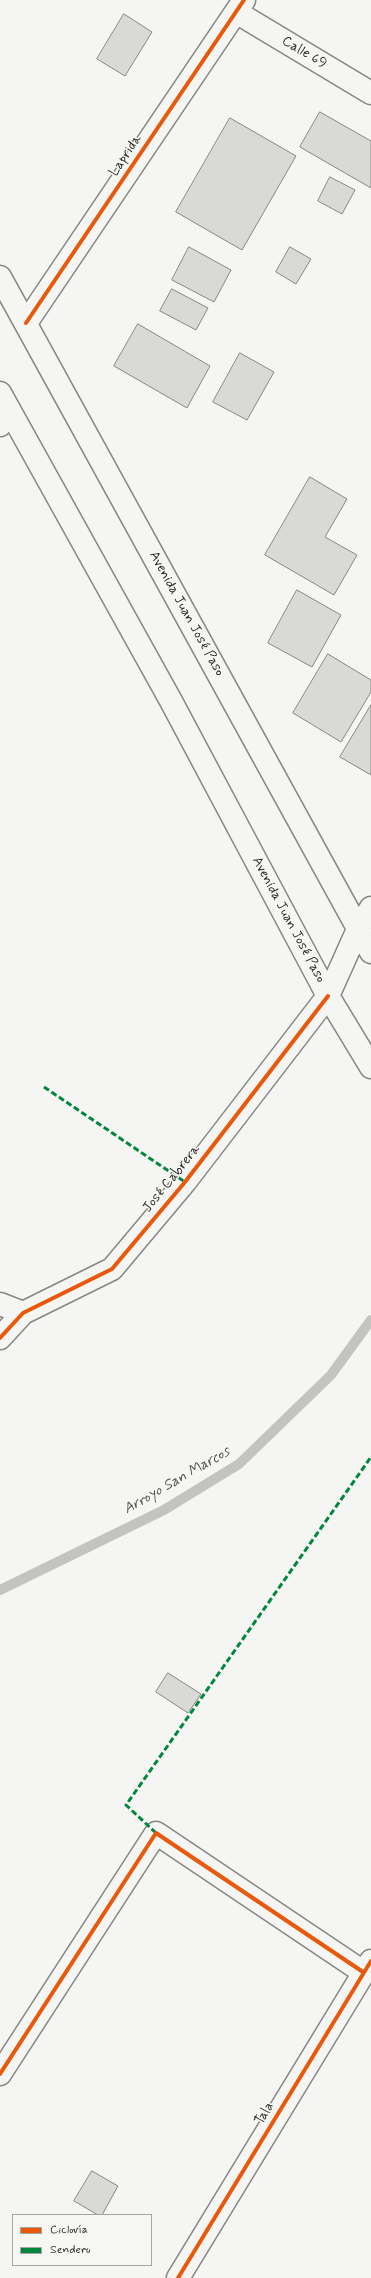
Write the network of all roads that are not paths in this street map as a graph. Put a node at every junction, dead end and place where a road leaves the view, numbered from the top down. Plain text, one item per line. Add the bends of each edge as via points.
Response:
1 (240, 6) edge
2 (371, 93) edge
3 (0, 277) edge
4 (26, 323) junction
5 (3, 410) edge
6 (371, 908) edge
7 (359, 927) junction
8 (371, 952) edge
9 (328, 996) junction
10 (371, 1067) edge
11 (0, 1304) edge
12 (23, 1313) junction
13 (0, 1338) edge
14 (367, 1966) edge
15 (0, 2074) edge
16 (178, 2278) edge

1 - 2 street, Calle 69
1 - 4 street, Laprida
3 - 4 street, Avenida Juan José Paso
4 - 7 street, Avenida Juan José Paso
5 - 9 street, Avenida Juan José Paso via 171,701
6 - 7 street, José Cabrera
7 - 8 street, Avenida Juan José Paso
7 - 9 street, José Cabrera
9 - 10 street, Avenida Juan José Paso
9 - 12 street, José Cabrera via 185,1182 112,1269
11 - 12 street
12 - 13 street, José Cabrera
14 - 15 street via 156,1833
14 - 16 street, Tala

